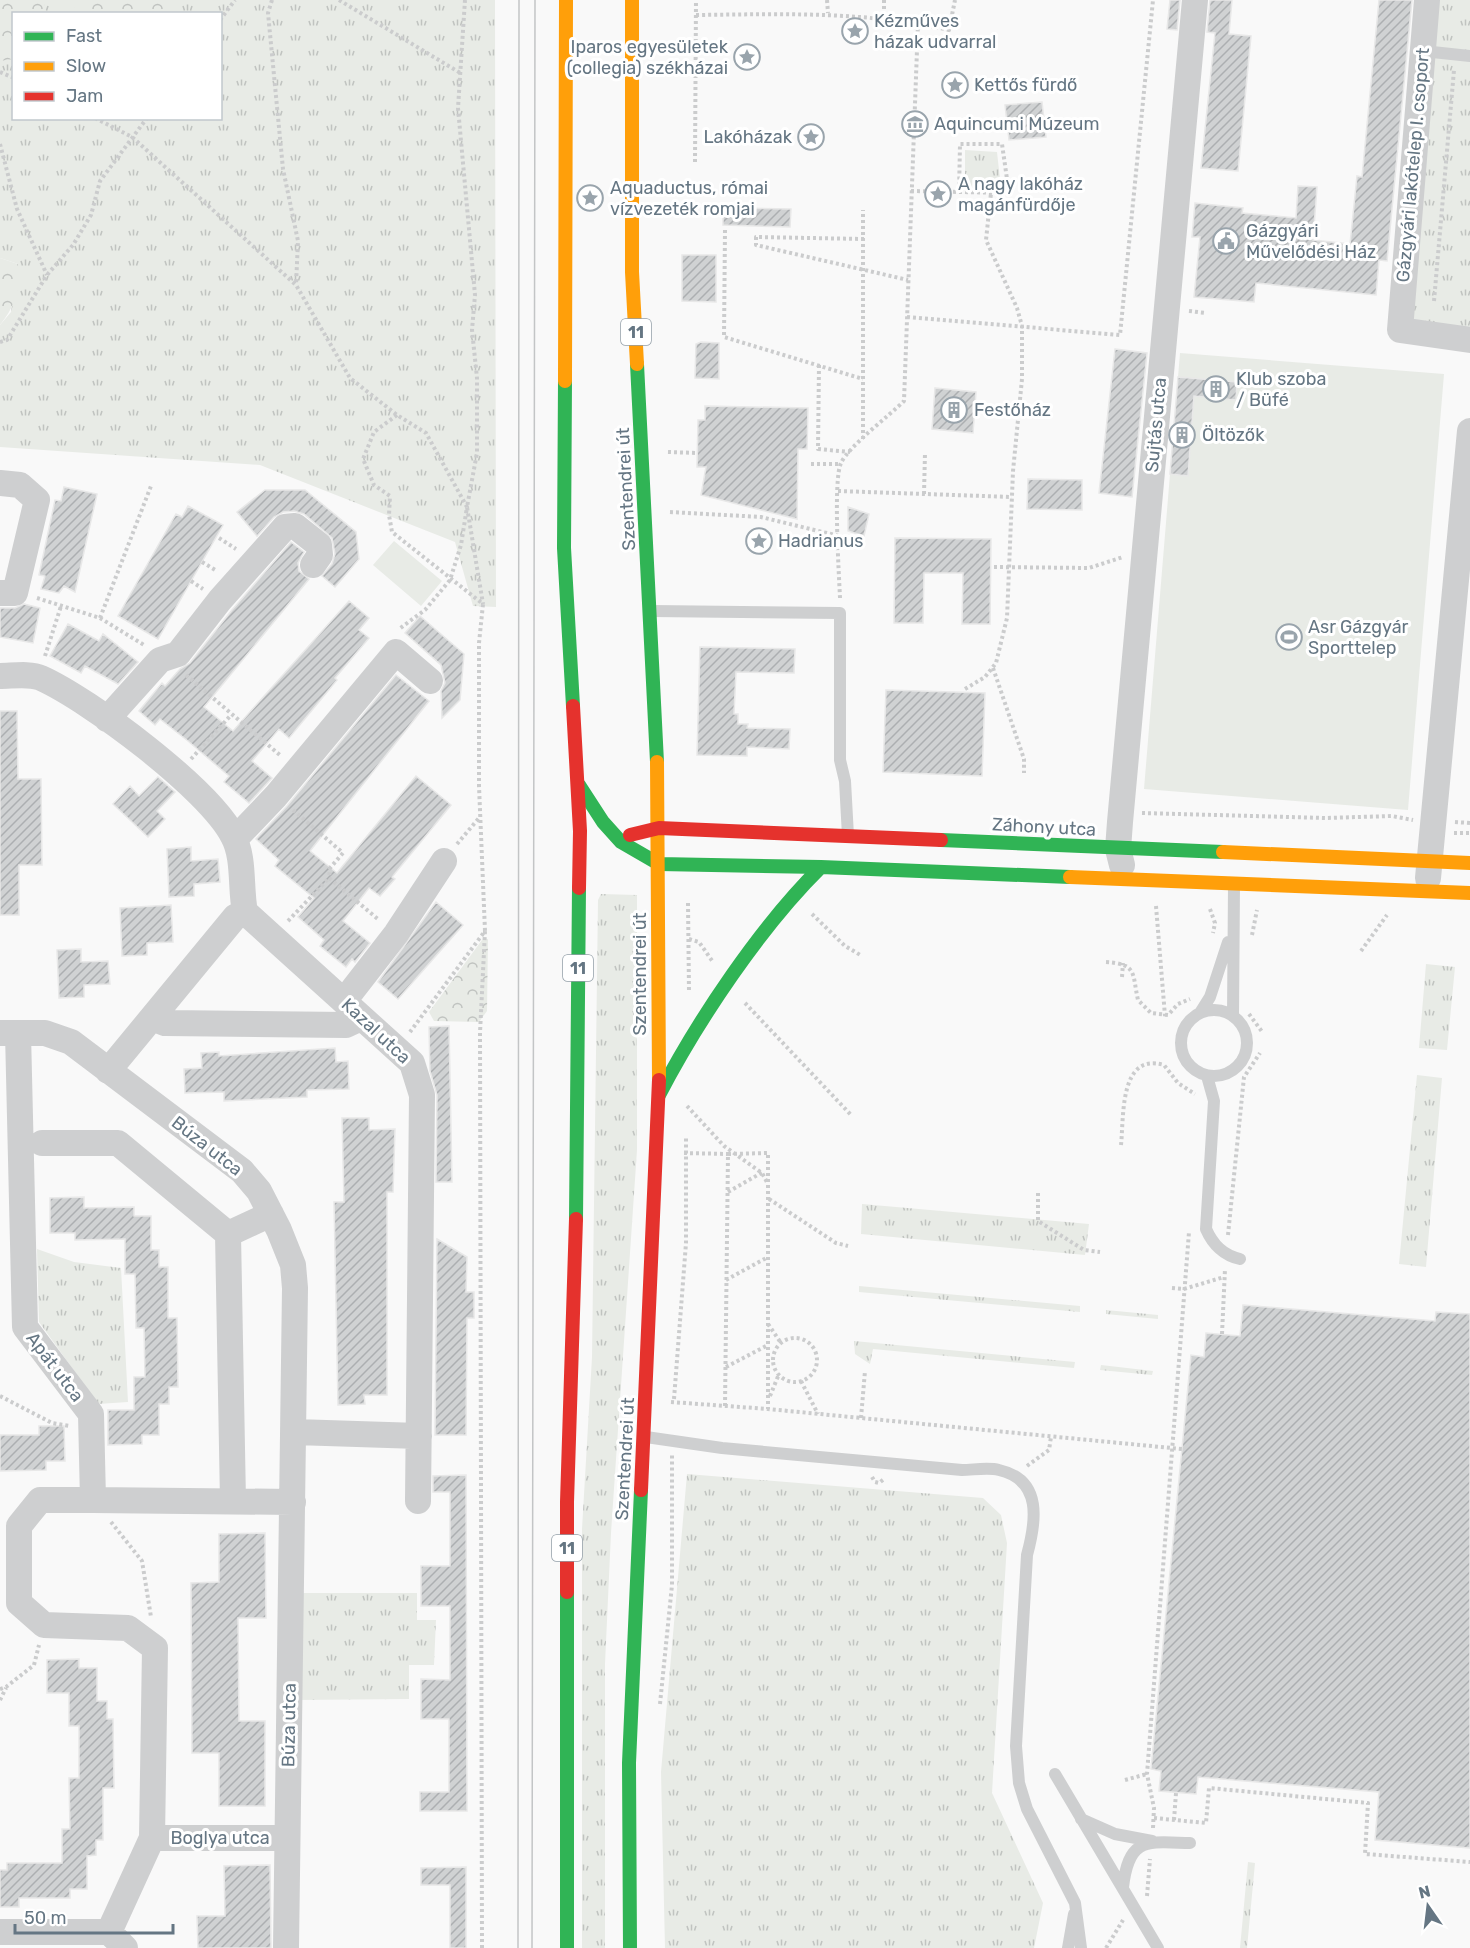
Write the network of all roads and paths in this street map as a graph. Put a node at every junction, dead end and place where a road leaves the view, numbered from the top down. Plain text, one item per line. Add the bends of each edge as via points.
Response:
1 (235, 0) edge
2 (272, 0) edge
3 (339, 0) edge
4 (465, 0) edge
5 (566, 0) edge
6 (632, 0) edge
7 (696, 0) edge
8 (827, 0) edge
9 (884, 0) edge
10 (955, 0) edge
11 (1153, 0) edge
12 (1195, 0) edge
13 (1427, 0) edge
14 (828, 13) junction
15 (696, 15) junction
16 (222, 17) edge
17 (884, 18) junction
18 (918, 23) junction
19 (1423, 51) junction
20 (1455, 54) junction
21 (1470, 56) edge
22 (462, 74) junction
23 (99, 120) edge
24 (145, 120) edge
25 (132, 137) junction
26 (0, 144) edge
27 (695, 162) dead end
28 (912, 191) junction
29 (959, 192) junction
30 (991, 193) junction
31 (863, 210) dead end
32 (725, 230) dead end
33 (864, 239) junction
34 (864, 268) junction
35 (47, 275) junction
36 (908, 280) junction
37 (296, 285) junction
38 (1434, 301) dead end
39 (907, 317) junction
40 (1022, 326) junction
41 (1470, 340) edge
42 (0, 342) edge
43 (819, 365) junction
44 (863, 379) junction
45 (397, 415) junction
46 (1470, 430) edge
47 (863, 439) junction
48 (667, 452) dead end
49 (851, 452) junction
50 (698, 453) dead end
51 (925, 453) dead end
52 (811, 464) dead end
53 (841, 464) junction
54 (0, 483) edge
55 (151, 486) dead end
56 (838, 491) junction
57 (924, 494) junction
58 (1012, 497) junction
59 (467, 507) junction
60 (669, 512) dead end
61 (839, 536) junction
62 (1129, 555) dead end
63 (313, 565) dead end
64 (994, 567) dead end
65 (1009, 567) junction
66 (450, 580) junction
67 (7, 593) edge
68 (483, 604) junction
69 (61, 606) junction
70 (651, 611) junction
71 (840, 613) junction
72 (100, 618) junction
73 (396, 652) junction
74 (165, 659) junction
75 (993, 668) junction
76 (0, 676) edge
77 (39, 677) junction
78 (430, 681) dead end
79 (964, 689) dead end
80 (231, 715) junction
81 (107, 719) junction
82 (297, 769) junction
83 (1024, 773) dead end
84 (177, 775) junction
85 (579, 785) junction
86 (276, 796) junction
87 (1136, 813) dead end
88 (480, 817) junction
89 (1433, 823) junction
90 (1470, 823) edge
91 (659, 828) junction
92 (849, 836) junction
93 (235, 839) junction
94 (615, 844) junction
95 (1118, 849) junction
96 (1178, 852) junction
97 (596, 855) dead end
98 (1279, 856) junction
99 (444, 861) joint
100 (1429, 861) junction
101 (1470, 863) edge
102 (659, 864) junction
103 (688, 864) junction
104 (821, 867) junction
105 (1078, 877) junction
106 (329, 878) junction
107 (580, 878) junction
108 (1127, 879) junction
109 (1234, 885) junction
110 (1428, 891) junction
111 (1470, 893) edge
112 (1155, 895) dead end
113 (1208, 906) dead end
114 (1260, 908) dead end
115 (245, 912) junction
116 (1388, 914) dead end
117 (485, 931) junction
118 (1232, 932) junction
119 (396, 934) junction
120 (1213, 934) dead end
121 (272, 938) junction
122 (689, 939) junction
123 (1251, 944) dead end
124 (1360, 951) dead end
125 (1106, 962) dead end
126 (1123, 963) junction
127 (1122, 977) dead end
128 (728, 984) junction
129 (689, 997) dead end
130 (1197, 998) dead end
131 (1248, 1007) dead end
132 (353, 1009) junction
133 (1200, 1013) junction
134 (1165, 1016) junction
135 (1233, 1016) junction
136 (152, 1018) junction
137 (9, 1033) edge
138 (1263, 1033) dead end
139 (398, 1049) junction
140 (1260, 1053) dead end
141 (108, 1071) junction
142 (1207, 1076) junction
143 (659, 1095) junction
144 (687, 1095) dead end
145 (1198, 1098) dead end
146 (687, 1106) junction
147 (852, 1116) dead end
148 (687, 1118) dead end
149 (686, 1130) dead end
150 (42, 1143) dead end
151 (1121, 1145) dead end
152 (658, 1153) junction
153 (686, 1153) junction
154 (735, 1153) junction
155 (728, 1154) junction
156 (768, 1170) junction
157 (762, 1173) junction
158 (768, 1185) junction
159 (728, 1193) junction
160 (1038, 1193) dead end
161 (768, 1198) junction
162 (271, 1214) junction
163 (1189, 1229) dead end
164 (228, 1234) junction
165 (848, 1246) dead end
166 (1100, 1252) dead end
167 (1226, 1254) junction
168 (768, 1257) junction
169 (1240, 1259) dead end
170 (1224, 1277) junction
171 (726, 1281) junction
172 (1172, 1288) dead end
173 (1184, 1289) junction
174 (768, 1324) junction
175 (1222, 1334) dead end
176 (781, 1343) junction
177 (768, 1345) junction
178 (726, 1367) junction
179 (864, 1371) dead end
180 (779, 1374) junction
181 (801, 1381) junction
182 (0, 1396) edge
183 (769, 1398) junction
184 (646, 1400) junction
185 (674, 1403) junction
186 (725, 1406) junction
187 (768, 1409) junction
188 (818, 1414) junction
189 (861, 1418) junction
190 (92, 1429) junction
191 (295, 1432) junction
192 (419, 1436) junction
193 (643, 1436) junction
194 (1051, 1437) junction
195 (672, 1443) junction
196 (1172, 1448) junction
197 (1182, 1449) dead end
198 (672, 1456) junction
199 (684, 1457) dead end
200 (872, 1473) dead end
201 (886, 1474) dead end
202 (1014, 1476) junction
203 (93, 1500) junction
204 (233, 1501) junction
205 (418, 1501) dead end
206 (293, 1503) junction
207 (44, 1626) junction
208 (155, 1648) junction
209 (6, 1687) junction
210 (0, 1689) edge
211 (0, 1700) edge
212 (660, 1714) dead end
213 (1055, 1774) dead end
214 (1147, 1774) junction
215 (1125, 1780) dead end
216 (1176, 1793) dead end
217 (1080, 1818) junction
218 (1154, 1818) junction
219 (1174, 1820) junction
220 (152, 1838) junction
221 (287, 1838) junction
222 (1152, 1841) junction
223 (1190, 1844) dead end
224 (1470, 1862) edge
225 (1068, 1887) junction
226 (1123, 1887) junction
227 (0, 1932) edge
228 (117, 1940) edge
229 (286, 1948) edge
230 (483, 1948) edge
231 (567, 1948) edge
232 (630, 1948) edge
233 (1068, 1948) edge
234 (1080, 1948) edge
235 (1158, 1948) edge

1 - 16 path
2 - 37 path via 268,13 274,94 283,169 298,241
3 - 22 path
4 - 22 path
5 - 85 main road, 11 via 564,548
6 - 70 main road, Szentendrei út / 11 via 633,272
7 - 15 path
8 - 14 path
9 - 17 path
10 - 18 path via 949,30
11 - 40 path via 1120,335
12 - 95 street, Sujtás utca
13 - 19 street, Gázgyári lakótelep I. csoport
14 - 15 path
14 - 17 path
15 - 27 path
17 - 18 path
18 - 28 path
19 - 20 lane
19 - 41 street, Gázgyári lakótelep I. csoport via 1400,330
20 - 21 lane
20 - 38 path
22 - 59 path via 458,108 475,296 472,330 477,378 477,453
23 - 25 path
24 - 25 path
25 - 35 path via 100,181 91,215 73,245
25 - 37 path
26 - 35 path via 16,209
28 - 29 path
28 - 36 path
29 - 30 path
29 - 30 path via 960,144 1002,144 1009,193
30 - 40 path via 986,240
31 - 33 path
32 - 43 path via 724,338
33 - 34 path
33 - 34 path via 756,237 756,245
34 - 36 path
34 - 44 path
35 - 42 path via 7,340
36 - 39 path
37 - 45 path via 350,378
39 - 40 path
39 - 47 path via 904,401
40 - 58 path via 1022,379
43 - 44 path
43 - 49 path via 818,449
44 - 47 path
45 - 59 path via 426,433
45 - 66 path via 374,432 363,459 374,485 390,496 388,516 392,532
46 - 89 street
47 - 49 path
48 - 50 path
49 - 53 path
51 - 57 path
52 - 53 path
53 - 56 path
54 - 67 street via 20,485 38,500
55 - 72 path
56 - 57 path
56 - 61 path
57 - 58 path
58 - 65 path
59 - 66 path
59 - 68 path
60 - 61 path via 761,517
61 - 71 path
62 - 65 path via 1089,568
63 - 74 street via 321,555 319,545 295,526 285,527 178,654
64 - 65 path
65 - 75 path via 1007,618
66 - 68 path
66 - 73 path via 425,610 399,628
67 - 69 path
68 - 88 path via 479,643
69 - 72 path
69 - 77 path
70 - 71 lane
70 - 91 main road, Szentendrei út / 11
71 - 92 lane via 840,760
72 - 74 path
73 - 78 street
73 - 82 street
74 - 80 path
74 - 81 street
75 - 79 path
75 - 83 path via 1024,759
76 - 77 street
77 - 81 street via 81,699
80 - 82 path
80 - 84 path
81 - 84 street
82 - 86 street
84 - 93 street via 210,804
85 - 94 main road
85 - 107 main road, 11
86 - 93 street
86 - 106 path via 343,853 330,868
87 - 89 path via 1392,816
88 - 99 path
88 - 117 path
89 - 90 path
89 - 100 street
91 - 92 main road, Záhony utca
91 - 94 main road, Záhony utca via 633,833
91 - 102 main road, Szentendrei út / 11
92 - 95 main road, Záhony utca
93 - 115 street
94 - 102 main road
95 - 96 main road, Záhony utca
95 - 105 street
95 - 108 street, Sujtás utca
96 - 98 main road, Záhony utca
96 - 109 lane via 1218,867
97 - 107 main road
98 - 100 main road, Záhony utca
98 - 109 lane via 1241,867
99 - 119 street
100 - 101 main road, Záhony utca
100 - 110 street
102 - 103 main road
102 - 143 main road, Szentendrei út / 11
103 - 104 main road
103 - 122 path
104 - 105 main road
104 - 128 main road via 792,896
105 - 108 main road
106 - 119 path
106 - 121 path
107 - 231 main road, 11 via 576,1254 567,1502
108 - 109 main road
109 - 110 main road
109 - 118 lane
110 - 111 main road
112 - 134 path
113 - 120 path via 1213,915
114 - 123 path via 1253,920
115 - 121 street, Kazal utca
115 - 136 street via 235,917
116 - 124 path
117 - 139 path
117 - 230 path via 480,1033
118 - 133 lane via 1210,997
118 - 135 lane
119 - 132 street
121 - 132 street, Kazal utca
122 - 128 path via 699,942
122 - 129 path
125 - 126 path
126 - 127 path
126 - 134 path via 1136,979 1138,1000 1144,1009
128 - 143 main road
128 - 147 path
130 - 134 path via 1184,1000
131 - 138 path
132 - 136 street via 346,1025 165,1023
132 - 139 street, Kazal utca
133 - 135 lane via 1221,1011
133 - 142 lane via 1184,1027 1180,1048 1189,1066
135 - 142 lane via 1246,1033 1245,1056 1234,1070
136 - 141 street
137 - 141 street, Búza utca via 53,1034 71,1042
137 - 190 street, Apát utca via 25,1327 91,1414
139 - 192 street, Kazal utca via 412,1063 422,1095
140 - 167 path via 1244,1077
141 - 162 street, Búza utca via 242,1171
142 - 167 lane via 1214,1101 1206,1229 1212,1243
143 - 152 main road, Szentendrei út / 11
144 - 146 path
145 - 151 path via 1178,1083 1164,1065 1150,1063 1136,1069 1127,1085
146 - 148 path
146 - 154 path via 706,1129
149 - 153 path
150 - 164 street via 118,1143
152 - 153 path
152 - 184 main road, Szentendrei út / 11
153 - 155 path
153 - 185 path via 686,1243
154 - 155 path
154 - 156 path via 768,1152
154 - 157 path
155 - 159 path
156 - 157 path
156 - 158 path
157 - 158 path
157 - 159 path
158 - 161 path
159 - 171 path
160 - 166 path via 1038,1221 1084,1250
161 - 165 path via 836,1243
161 - 168 path
162 - 164 street
162 - 191 street, Búza utca via 293,1265
163 - 173 path
164 - 204 street
167 - 169 lane
167 - 170 path
168 - 171 path
168 - 174 path
170 - 173 path
170 - 175 path
171 - 178 path
172 - 173 path
173 - 196 path
174 - 176 path
174 - 177 path
176 - 180 path via 773,1361
176 - 181 path via 801,1339 816,1353 813,1373
177 - 178 path
177 - 183 path
178 - 186 path
179 - 189 path
180 - 181 path via 789,1381
180 - 183 path
181 - 188 path
182 - 190 path via 52,1424
183 - 187 path
184 - 185 path
184 - 193 main road, Szentendrei út / 11
185 - 186 path
185 - 195 path
186 - 187 path
187 - 188 path
188 - 189 path
189 - 194 path
190 - 203 street, Apát utca
191 - 192 street
191 - 206 street, Búza utca
192 - 205 street, Kazal utca
193 - 195 lane
193 - 232 main road, Szentendrei út / 11 via 629,1763
194 - 196 path
194 - 202 path via 1049,1450
195 - 198 path
195 - 202 lane via 962,1470 999,1470
196 - 197 path
196 - 214 path
198 - 199 path
198 - 212 path via 672,1585
200 - 201 path via 874,1482 879,1483
202 - 225 lane via 1027,1486 1034,1501 1034,1528 1027,1555 1016,1746 1019,1784 1027,1809
203 - 204 street
203 - 207 street via 40,1500 19,1526 19,1603
203 - 208 path via 142,1561
204 - 206 street
206 - 221 street, Búza utca
207 - 208 street via 128,1628
207 - 209 path via 34,1665
208 - 220 street
209 - 210 path
209 - 211 path
213 - 217 lane
214 - 215 path
214 - 218 path
216 - 219 path
217 - 222 lane via 1116,1834
217 - 226 lane
218 - 219 path
218 - 222 path
219 - 224 path via 1206,1822 1209,1788 1368,1803 1365,1854
220 - 221 street, Boglya utca
220 - 228 street
221 - 229 street, Búza utca
222 - 223 lane
222 - 226 lane via 1131,1855
225 - 233 lane via 1074,1914
225 - 234 lane via 1075,1903
226 - 235 lane
227 - 228 street

